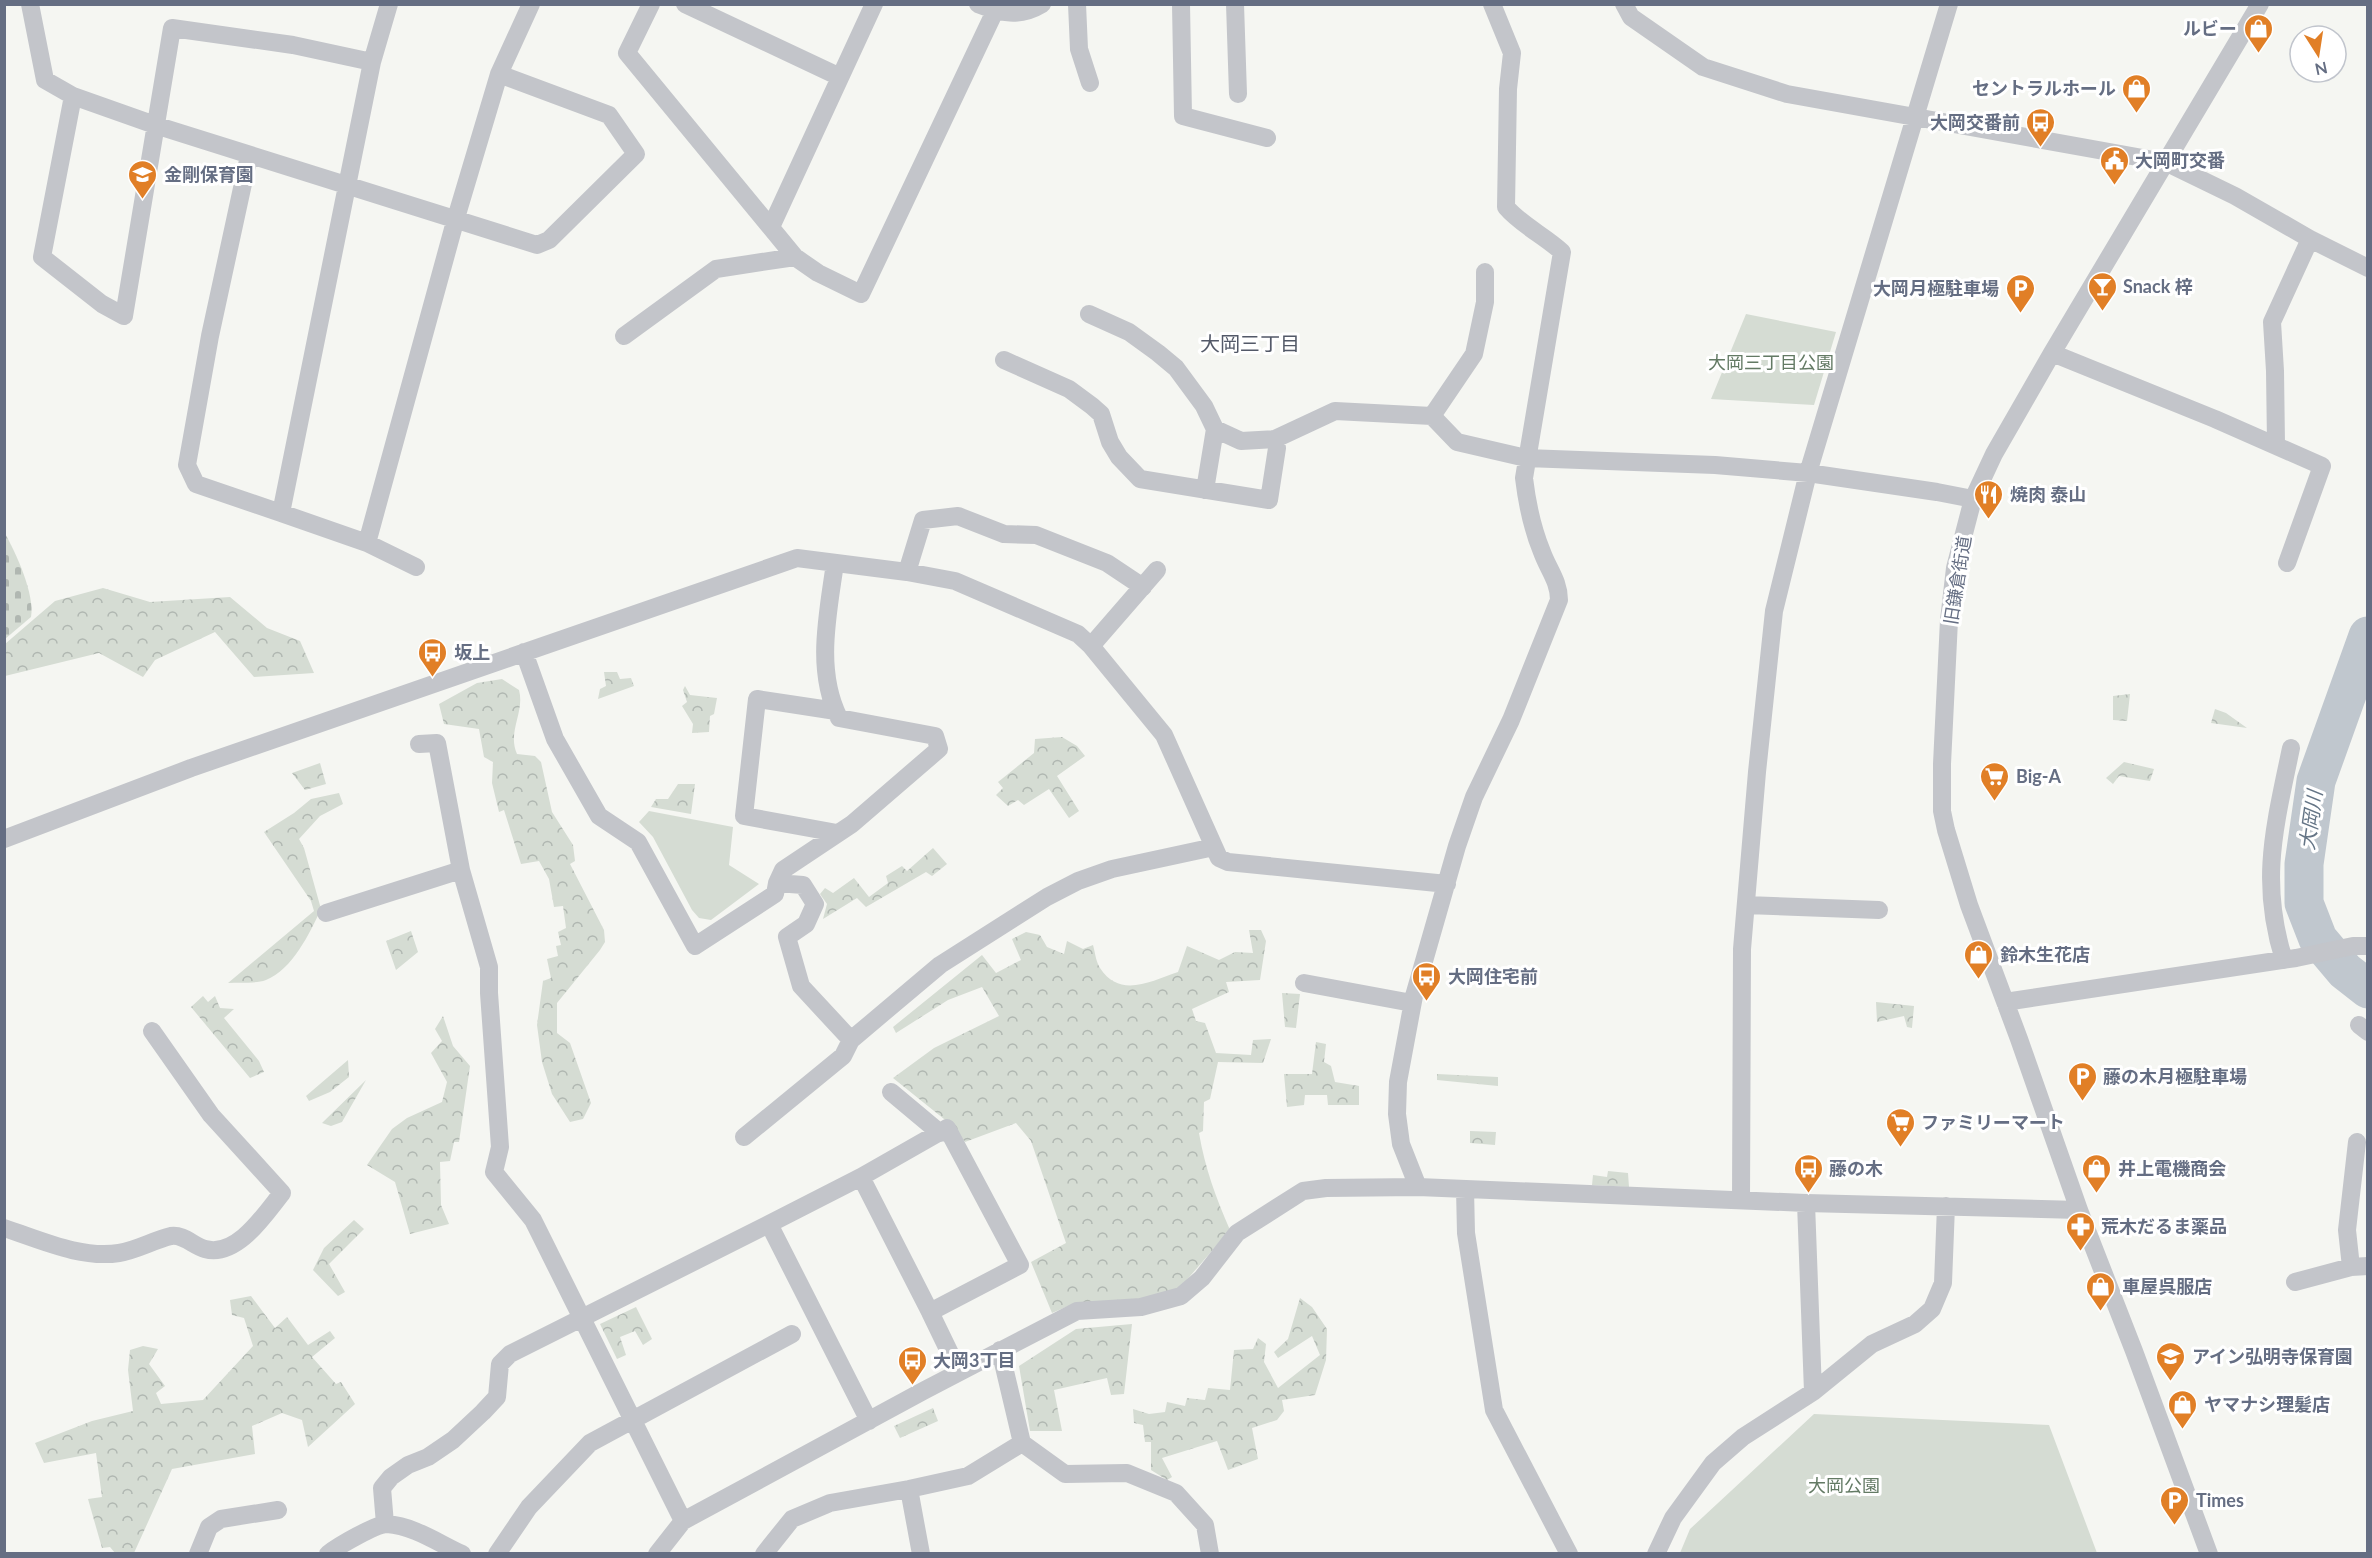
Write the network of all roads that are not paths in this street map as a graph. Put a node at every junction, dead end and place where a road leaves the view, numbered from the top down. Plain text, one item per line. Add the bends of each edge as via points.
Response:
1 (30, 4) edge
2 (389, 4) edge
3 (531, 4) edge
4 (651, 4) edge
5 (685, 4) edge
6 (874, 4) edge
7 (1042, 4) edge
8 (1077, 4) edge
9 (1181, 4) edge
10 (1235, 4) edge
11 (1492, 4) edge
12 (1624, 4) edge
13 (1948, 4) edge
14 (2260, 4) edge
15 (986, 8) edge
16 (372, 62) junction
17 (499, 74) junction
18 (840, 76) junction
19 (1089, 83) dead end
20 (1238, 94) dead end
21 (73, 96) junction
22 (1915, 117) junction
23 (155, 125) junction
24 (1267, 138) dead end
25 (249, 156) junction
26 (2165, 162) junction
27 (346, 184) junction
28 (456, 218) junction
29 (771, 227) junction
30 (2310, 239) junction
31 (795, 257) junction
32 (2367, 268) edge
33 (1485, 273) dead end
34 (1089, 314) dead end
35 (624, 336) dead end
36 (2052, 353) junction
37 (1004, 360) dead end
38 (1432, 416) junction
39 (1215, 429) junction
40 (1275, 438) junction
41 (2276, 444) junction
42 (1526, 458) junction
43 (1808, 473) junction
44 (1205, 490) junction
45 (1973, 500) junction
46 (281, 513) junction
47 (366, 543) junction
48 (835, 562) junction
49 (2287, 563) dead end
50 (416, 567) dead end
51 (1157, 570) dead end
52 (906, 572) junction
53 (1143, 587) junction
54 (1090, 646) junction
55 (524, 652) junction
56 (836, 711) junction
57 (419, 744) dead end
58 (2291, 748) dead end
59 (837, 833) junction
60 (4, 839) edge
61 (1214, 847) junction
62 (461, 870) junction
63 (777, 883) junction
64 (1447, 884) junction
65 (1746, 904) junction
66 (1879, 910) dead end
67 (326, 913) dead end
68 (2360, 946) edge
69 (2290, 959) junction
70 (1304, 983) dead end
71 (2005, 1002) junction
72 (1412, 1003) junction
73 (152, 1031) dead end
74 (851, 1041) junction
75 (891, 1092) dead end
76 (940, 1132) junction
77 (744, 1137) dead end
78 (2358, 1142) dead end
79 (861, 1177) junction
80 (1418, 1187) junction
81 (1466, 1189) junction
82 (1741, 1200) junction
83 (1806, 1203) junction
84 (1946, 1206) junction
85 (2079, 1210) junction
86 (769, 1224) junction
87 (4, 1228) edge
88 (2359, 1267) edge
89 (2295, 1282) dead end
90 (930, 1312) junction
91 (583, 1318) junction
92 (792, 1334) dead end
93 (1000, 1350) junction
94 (959, 1372) junction
95 (1813, 1392) junction
96 (632, 1419) junction
97 (869, 1421) junction
98 (1022, 1443) junction
99 (909, 1489) junction
100 (278, 1510) dead end
101 (683, 1521) junction
102 (385, 1524) junction
103 (198, 1554) edge
104 (328, 1554) edge
105 (462, 1554) edge
106 (497, 1554) edge
107 (657, 1554) edge
108 (764, 1554) edge
109 (921, 1554) edge
110 (1210, 1554) edge
111 (1569, 1554) edge
112 (1656, 1554) edge
113 (2210, 1554) edge

1 - 21 street via 45,80
2 - 16 street
3 - 17 street
4 - 29 street via 627,53
5 - 18 street
6 - 18 street
7 - 15 street via 1013,15
8 - 19 street via 1079,49
9 - 24 street via 1183,116
10 - 20 street
11 - 42 street via 1512,53 1506,207 1562,252
12 - 22 street via 1630,17 1703,67 1787,94
13 - 22 street
14 - 26 street, 旧鎌倉街道
15 - 31 street via 861,294
16 - 23 street via 293,45 172,28
16 - 27 street
17 - 28 street
17 - 28 street via 609,115 636,154 549,240 537,245
18 - 29 street
21 - 23 street
21 - 23 street via 42,257 102,304 124,316
22 - 26 street
22 - 43 street
23 - 25 street
25 - 27 street
25 - 46 street via 187,465 196,484
26 - 30 street
26 - 36 street, 旧鎌倉街道
27 - 28 street
27 - 46 street
28 - 47 street
29 - 31 street
30 - 32 street
30 - 41 street via 2272,322
31 - 35 street via 716,268
33 - 38 street via 1485,302 1474,354
34 - 39 street via 1129,332 1176,368 1204,406
36 - 41 street
36 - 45 street, 旧鎌倉街道 via 1994,454
37 - 44 street via 1069,389 1092,406 1101,414 1119,458 1140,479
38 - 40 street via 1335,411
38 - 42 street via 1456,442
39 - 40 street via 1241,441
39 - 44 street
40 - 44 street via 1278,448 1269,500
41 - 49 street via 2322,466
42 - 43 street via 1715,465
42 - 64 street via 1526,501 1542,554 1559,590 1559,600 1511,720 1474,797
43 - 45 street
43 - 65 street via 1774,611
45 - 71 street, 旧鎌倉街道 via 1955,568 1949,620 1942,811 1969,905
46 - 47 street
47 - 50 street
48 - 52 street
48 - 55 street via 797,558
48 - 56 street via 824,644 831,702
51 - 53 street
52 - 53 street via 923,520 958,516 1004,534 1036,536 1107,563
52 - 54 street via 955,581 1078,634
53 - 54 street
54 - 61 street via 1164,735
55 - 60 street via 190,768
55 - 63 street via 555,740 599,816 638,842 695,946 775,894
56 - 59 street via 839,718 936,736 939,749
56 - 59 street via 757,699 744,816
57 - 62 street via 438,743
58 - 69 street via 2272,843 2270,879 2274,930
59 - 63 street via 783,870
61 - 64 street via 1219,858 1228,862
61 - 74 street via 1112,869 1047,897 940,965
62 - 67 street
62 - 91 street via 489,967 500,1148 494,1172 533,1220
63 - 74 street via 802,885 815,903 806,924 787,937 801,986
64 - 72 street
65 - 66 street
65 - 82 street via 1742,949
68 - 69 street
69 - 71 street
70 - 72 street
71 - 85 street, 旧鎌倉街道
72 - 80 street via 1398,1082 1397,1114 1401,1144
73 - 87 street via 212,1115 282,1193 243,1239 217,1249 204,1249 174,1235 121,1253 93,1255
74 - 77 street via 843,1056
75 - 76 street
76 - 79 street
76 - 90 street via 947,1128 1020,1265
78 - 88 street via 2347,1230
79 - 86 street
79 - 90 street
80 - 81 street
80 - 93 street via 1303,1191 1237,1233 1202,1278 1181,1296 1141,1307 1077,1311
81 - 82 street
81 - 111 street via 1466,1233 1494,1410
82 - 83 street
83 - 84 street
83 - 95 street
84 - 85 street
84 - 95 street via 1942,1283 1932,1309 1915,1324 1872,1344
85 - 113 street, 旧鎌倉街道
86 - 91 street
86 - 97 street
88 - 89 street
90 - 94 street
91 - 96 street
91 - 102 street via 510,1354 500,1364 497,1397 483,1412 436,1451 408,1465 381,1488
92 - 96 street
93 - 94 street
93 - 98 street
94 - 97 street
95 - 112 street via 1743,1437 1713,1463 1673,1518
96 - 101 street
96 - 106 street via 590,1443 529,1507
97 - 101 street
98 - 99 street via 968,1476
98 - 110 street via 1065,1474 1127,1473 1176,1492 1205,1525
99 - 108 street via 830,1503 792,1519
99 - 109 street
100 - 103 street via 221,1519 209,1527
101 - 107 street
102 - 104 street
102 - 105 street via 421,1533

